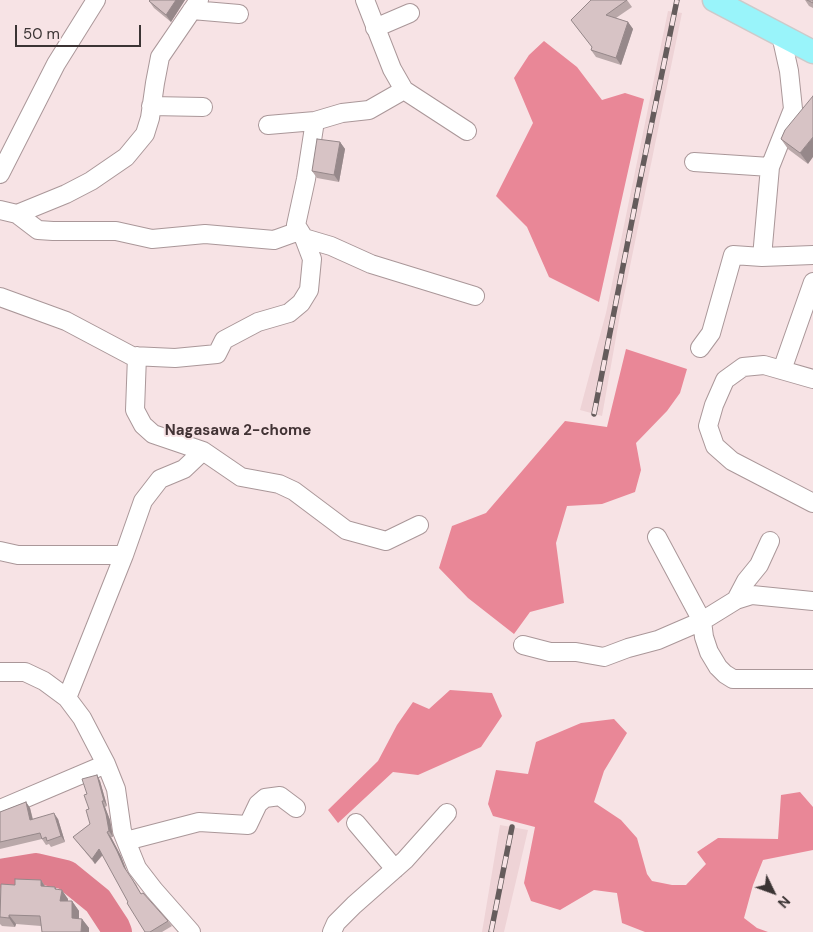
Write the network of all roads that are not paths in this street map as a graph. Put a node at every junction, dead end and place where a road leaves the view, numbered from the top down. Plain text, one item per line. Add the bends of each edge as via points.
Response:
1 (96, 0) edge
2 (365, 0) edge
3 (714, 0) edge
4 (195, 5) edge
5 (410, 13) dead end
6 (239, 14) dead end
7 (375, 28) junction
8 (782, 35) junction
9 (813, 52) edge
10 (404, 90) junction
11 (151, 106) junction
12 (203, 107) dead end
13 (315, 121) junction
14 (268, 125) dead end
15 (467, 131) dead end
16 (694, 162) dead end
17 (770, 167) junction
18 (0, 174) edge
19 (8, 212) edge
20 (302, 234) junction
21 (813, 255) edge
22 (762, 257) junction
23 (813, 282) edge
24 (475, 296) dead end
25 (0, 298) edge
26 (700, 348) dead end
27 (137, 356) junction
28 (782, 370) junction
29 (813, 379) edge
30 (203, 451) junction
31 (813, 502) edge
32 (420, 525) dead end
33 (658, 537) dead end
34 (770, 541) dead end
35 (0, 551) edge
36 (124, 555) junction
37 (736, 600) junction
38 (813, 601) edge
39 (702, 621) junction
40 (523, 645) dead end
41 (0, 672) edge
42 (813, 679) edge
43 (67, 698) junction
44 (106, 764) junction
45 (296, 808) dead end
46 (0, 809) edge
47 (447, 813) dead end
48 (356, 823) dead end
49 (126, 841) junction
50 (395, 870) junction
51 (191, 932) edge
52 (332, 932) edge

1 - 18 street via 56,64
2 - 7 street
3 - 8 main road
4 - 6 street
4 - 11 street via 160,57
5 - 7 street
7 - 10 street
8 - 9 main road
8 - 17 street via 793,109
10 - 13 street via 369,110
10 - 15 street
11 - 12 street
11 - 19 street via 145,134 126,157 74,189
13 - 14 street
13 - 20 street via 296,225
16 - 17 street
17 - 22 street
19 - 20 street via 38,230 116,231 152,239 205,234 274,240
20 - 24 street via 371,264
20 - 27 street via 312,259 310,290 289,313 258,322 224,340 217,354 175,358
21 - 22 street
22 - 26 street via 733,255 711,333
23 - 28 street
25 - 27 street via 66,321
27 - 30 street via 135,410 143,425 153,434
28 - 29 street
28 - 31 street via 764,365 743,367 725,380 708,426 715,446 732,461
30 - 32 street via 241,477 279,484 294,491 346,530 386,542
30 - 36 street via 184,469 160,479 143,501
33 - 39 street
34 - 37 street
35 - 36 street via 18,555
36 - 43 street
37 - 38 street via 752,596
37 - 39 street
39 - 40 street via 658,640 604,656 550,652
39 - 42 street via 709,652 724,674 733,679
41 - 43 street via 25,672
43 - 44 street via 82,718
44 - 46 street
44 - 49 street via 116,789
45 - 49 street via 280,796 265,798 258,804 248,825 199,822
47 - 50 street
48 - 50 street
49 - 51 street via 137,868
50 - 52 street via 348,911

